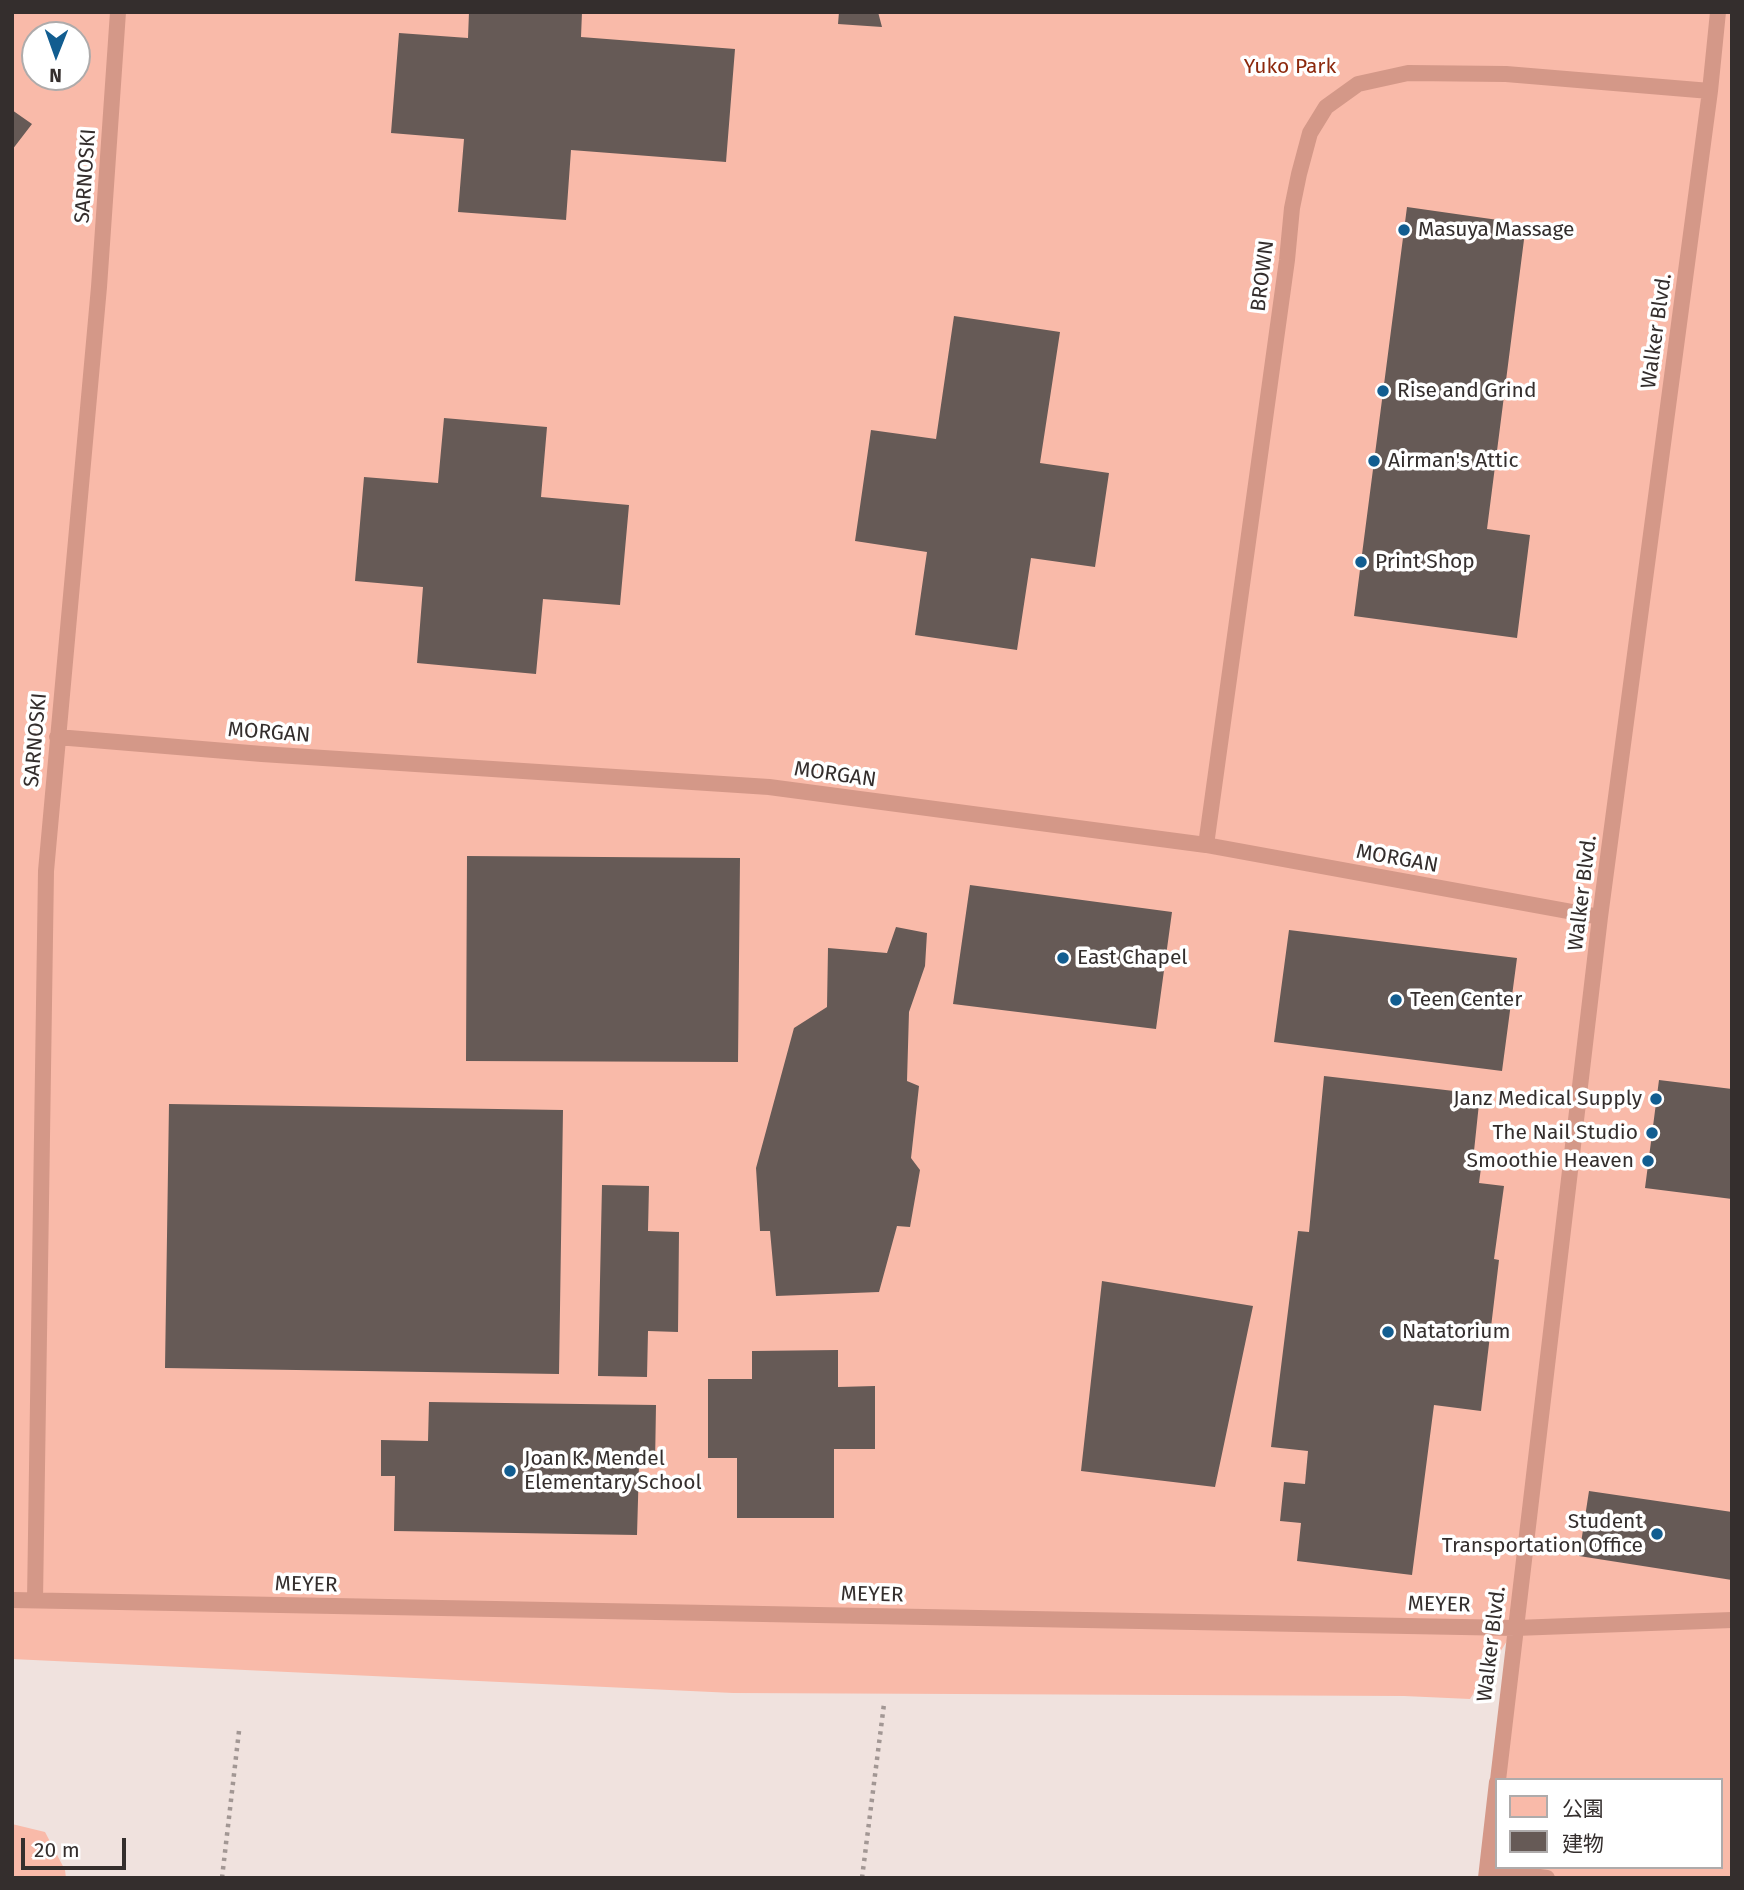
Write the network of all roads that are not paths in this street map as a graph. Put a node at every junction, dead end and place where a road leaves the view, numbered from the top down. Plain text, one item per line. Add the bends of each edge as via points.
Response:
1 (118, 12) edge
2 (1718, 12) edge
3 (1710, 91) junction
4 (57, 737) junction
5 (1206, 845) junction
6 (1600, 917) junction
7 (12, 1600) edge
8 (35, 1600) junction
9 (1732, 1620) edge
10 (1515, 1628) junction
11 (1497, 1778) edge
12 (1496, 1789) edge
13 (1486, 1874) edge
14 (1547, 1878) edge

1 - 4 lane, SARNOSKI via 99,287
2 - 3 lane, Walker Blvd.
3 - 5 lane, BROWN via 1506,74 1408,73 1358,84 1326,107 1310,133 1292,208
3 - 6 lane, Walker Blvd.
4 - 5 lane, MORGAN via 769,787
4 - 8 lane, SARNOSKI via 46,871
5 - 6 lane, MORGAN
6 - 10 lane, Walker Blvd.
7 - 8 lane, MEYER
8 - 10 lane, MEYER
9 - 10 lane, MEYER
10 - 11 lane, Walker Blvd.
12 - 13 lane, Walker Blvd.
13 - 14 lane

